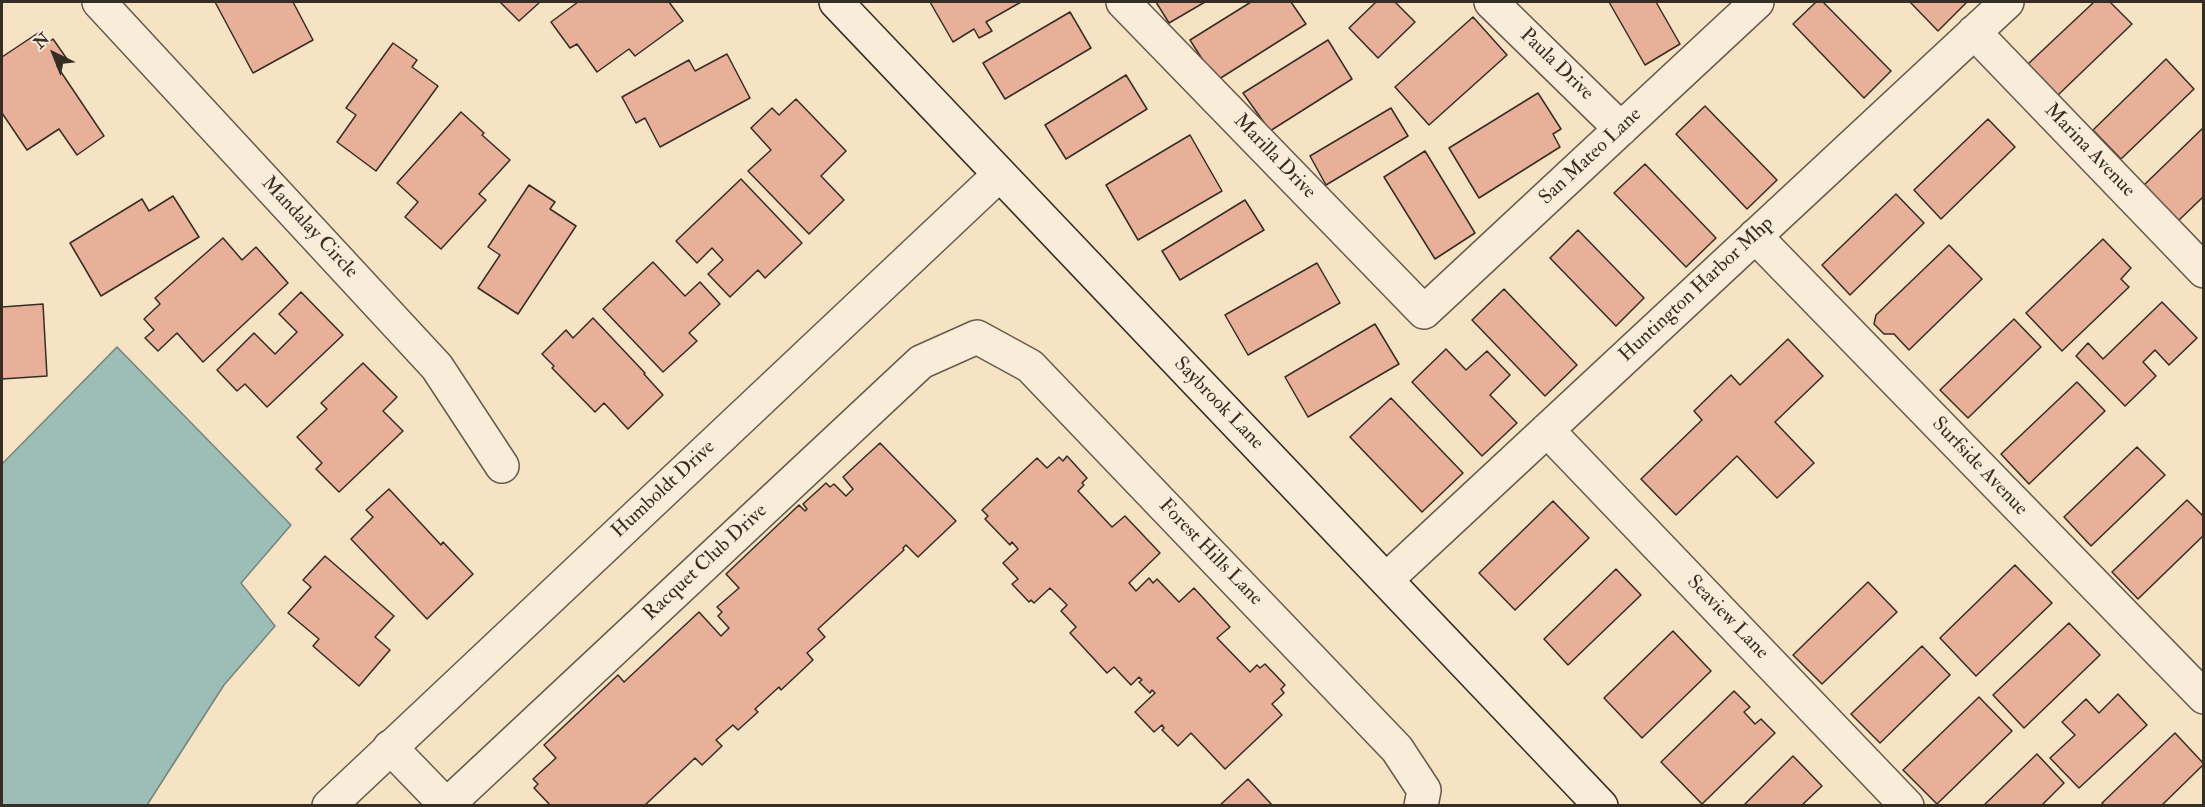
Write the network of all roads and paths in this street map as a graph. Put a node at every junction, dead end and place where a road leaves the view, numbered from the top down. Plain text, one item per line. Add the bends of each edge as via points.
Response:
1 (99, 2) edge
2 (836, 2) edge
3 (1123, 2) edge
4 (1491, 2) edge
5 (1757, 2) edge
6 (2007, 2) edge
7 (1974, 32) junction
8 (1621, 129) junction
9 (999, 175) junction
10 (1755, 236) junction
11 (2204, 271) edge
12 (1424, 312) joint
13 (977, 337) joint
14 (1547, 430) junction
15 (502, 466) dead end
16 (1387, 579) junction
17 (2204, 697) edge
18 (390, 747) junction
19 (1423, 798) edge
20 (1587, 801) edge
21 (447, 805) edge
22 (328, 806) edge
23 (1908, 806) edge

1 - 15 street, Mandalay Circle via 437,367
2 - 9 street, Saybrook Lane
3 - 12 street, Marilla Drive
4 - 8 street, Paula Drive
5 - 8 street, San Mateo Lane
6 - 7 street, Huntington Harbor Mhp
7 - 10 street, Huntington Harbor Mhp
7 - 11 street, Marina Avenue
8 - 12 street, San Mateo Lane
9 - 16 street, Saybrook Lane
9 - 18 street, Humboldt Drive
10 - 14 street, Huntington Harbor Mhp
10 - 17 street, Surfside Avenue
13 - 19 street, Forest Hills Lane via 1030,366 1397,749
13 - 21 street, Racquet Club Drive via 921,362
14 - 16 street, Huntington Harbor Mhp
14 - 23 street, Seaview Lane
16 - 20 street, Saybrook Lane
18 - 21 street
18 - 22 street, Humboldt Drive

